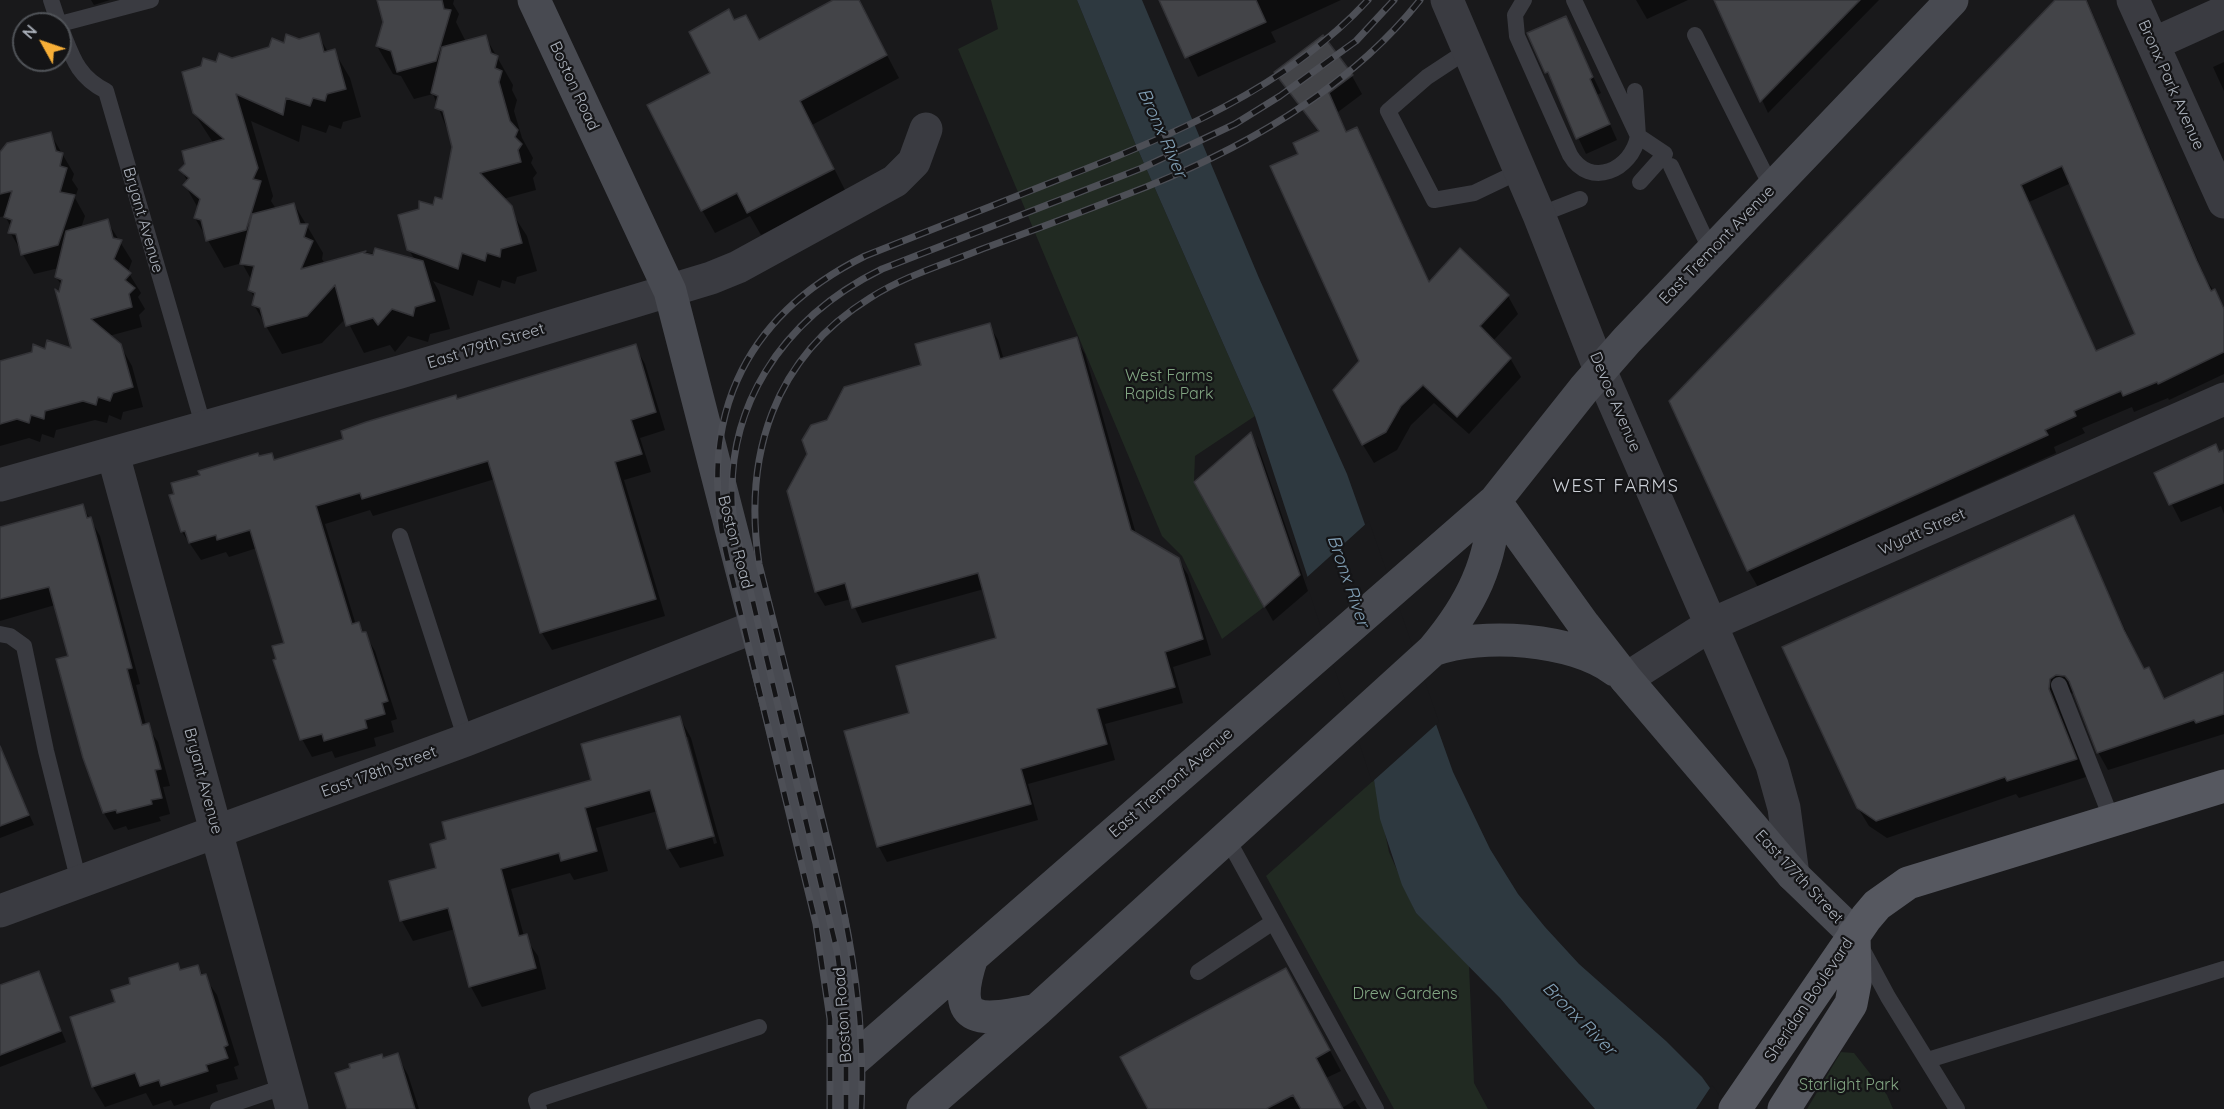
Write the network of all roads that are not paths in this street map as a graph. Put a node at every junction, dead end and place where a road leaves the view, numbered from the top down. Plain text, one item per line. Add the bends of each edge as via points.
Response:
1 (151, 0) edge
2 (534, 0) edge
3 (1447, 0) edge
4 (1524, 0) edge
5 (1574, 0) edge
6 (1952, 0) edge
7 (2133, 0) edge
8 (2224, 12) edge
9 (72, 22) edge
10 (1695, 35) dead end
11 (2153, 44) junction
12 (1468, 50) junction
13 (72, 55) edge
14 (1635, 91) dead end
15 (926, 129) dead end
16 (1638, 136) junction
17 (1671, 166) dead end
18 (1520, 171) junction
19 (1640, 182) dead end
20 (1772, 188) junction
21 (1580, 199) dead end
22 (2224, 202) edge
23 (1539, 215) junction
24 (1711, 251) junction
25 (670, 291) junction
26 (1600, 370) junction
27 (2224, 399) edge
28 (204, 428) junction
29 (113, 454) junction
30 (0, 485) edge
31 (1495, 501) junction
32 (400, 536) dead end
33 (1712, 624) junction
34 (757, 626) junction
35 (0, 634) edge
36 (1433, 650) junction
37 (1626, 679) junction
38 (2059, 685) dead end
39 (466, 740) junction
40 (2224, 786) edge
41 (2112, 820) junction
42 (217, 832) junction
43 (1227, 838) junction
44 (1793, 874) junction
45 (79, 882) junction
46 (0, 911) edge
47 (1273, 922) junction
48 (1854, 933) junction
49 (972, 957) junction
50 (2224, 969) edge
51 (1198, 972) dead end
52 (1037, 1010) junction
53 (759, 1026) dead end
54 (1928, 1060) junction
55 (848, 1065) junction
56 (289, 1097) edge
57 (1786, 1106) edge
58 (218, 1109) edge
59 (538, 1109) edge
60 (846, 1109) edge
61 (923, 1109) edge
62 (1376, 1109) edge
63 (1735, 1109) edge
64 (1958, 1109) edge

1 - 9 lane
2 - 25 main road, Boston Road
3 - 12 street, Devoe Avenue
4 - 16 lane via 1515,15 1517,36 1574,163 1590,172 1616,169 1631,156
5 - 16 lane
6 - 20 main road, East Tremont Avenue
7 - 11 street, Bronx Park Avenue
8 - 11 street
10 - 20 lane
11 - 22 street, Bronx Park Avenue
12 - 18 street, Devoe Avenue
12 - 18 lane via 1427,77 1388,111 1434,200 1474,193
13 - 28 lane, Bryant Avenue via 78,70 106,91
14 - 16 lane
15 - 25 street, East 179th Street via 914,162 895,181 724,273
16 - 19 lane via 1665,154
17 - 24 lane
18 - 23 street, Devoe Avenue
20 - 24 main road, East Tremont Avenue
21 - 23 lane
23 - 26 street, Devoe Avenue
24 - 26 main road, East Tremont Avenue
25 - 28 street, East 179th Street
25 - 34 main road, Boston Road
26 - 31 main road, East Tremont Avenue
26 - 33 street, Devoe Avenue
27 - 33 street, Wyatt Street
28 - 29 street, East 179th Street
29 - 30 street, East 179th Street
29 - 42 street, Bryant Avenue
31 - 36 main road via 1484,567 1467,603
31 - 37 main road, East 177th Street
31 - 49 main road, East Tremont Avenue
32 - 39 lane
33 - 37 street, Wyatt Street
33 - 44 street, Devoe Avenue via 1772,765 1786,819
34 - 39 street, East 178th Street
34 - 55 main road, Boston Road via 832,921 844,997
35 - 45 lane via 24,645
36 - 37 main road via 1471,640 1536,644 1580,653
36 - 43 main road
37 - 44 main road, East 177th Street
38 - 41 lane
39 - 42 street, East 178th Street
40 - 41 main road, East 177th Street
41 - 48 main road, East 177th Street via 1908,883 1877,905
42 - 45 street, East 178th Street
42 - 56 street, Bryant Avenue
43 - 47 lane
43 - 52 main road
44 - 48 main road, East 177th Street
45 - 46 street, East 178th Street
47 - 51 lane
47 - 62 lane
48 - 54 lane
48 - 57 main road, Sheridan Boulevard via 1855,983 1851,1004
48 - 63 main road, Sheridan Boulevard
49 - 52 main road via 964,997 973,1014 993,1018
49 - 55 main road, East Tremont Avenue
50 - 54 lane
52 - 61 main road
53 - 59 lane via 536,1100
54 - 64 lane
55 - 60 main road, Boston Road
56 - 58 lane

